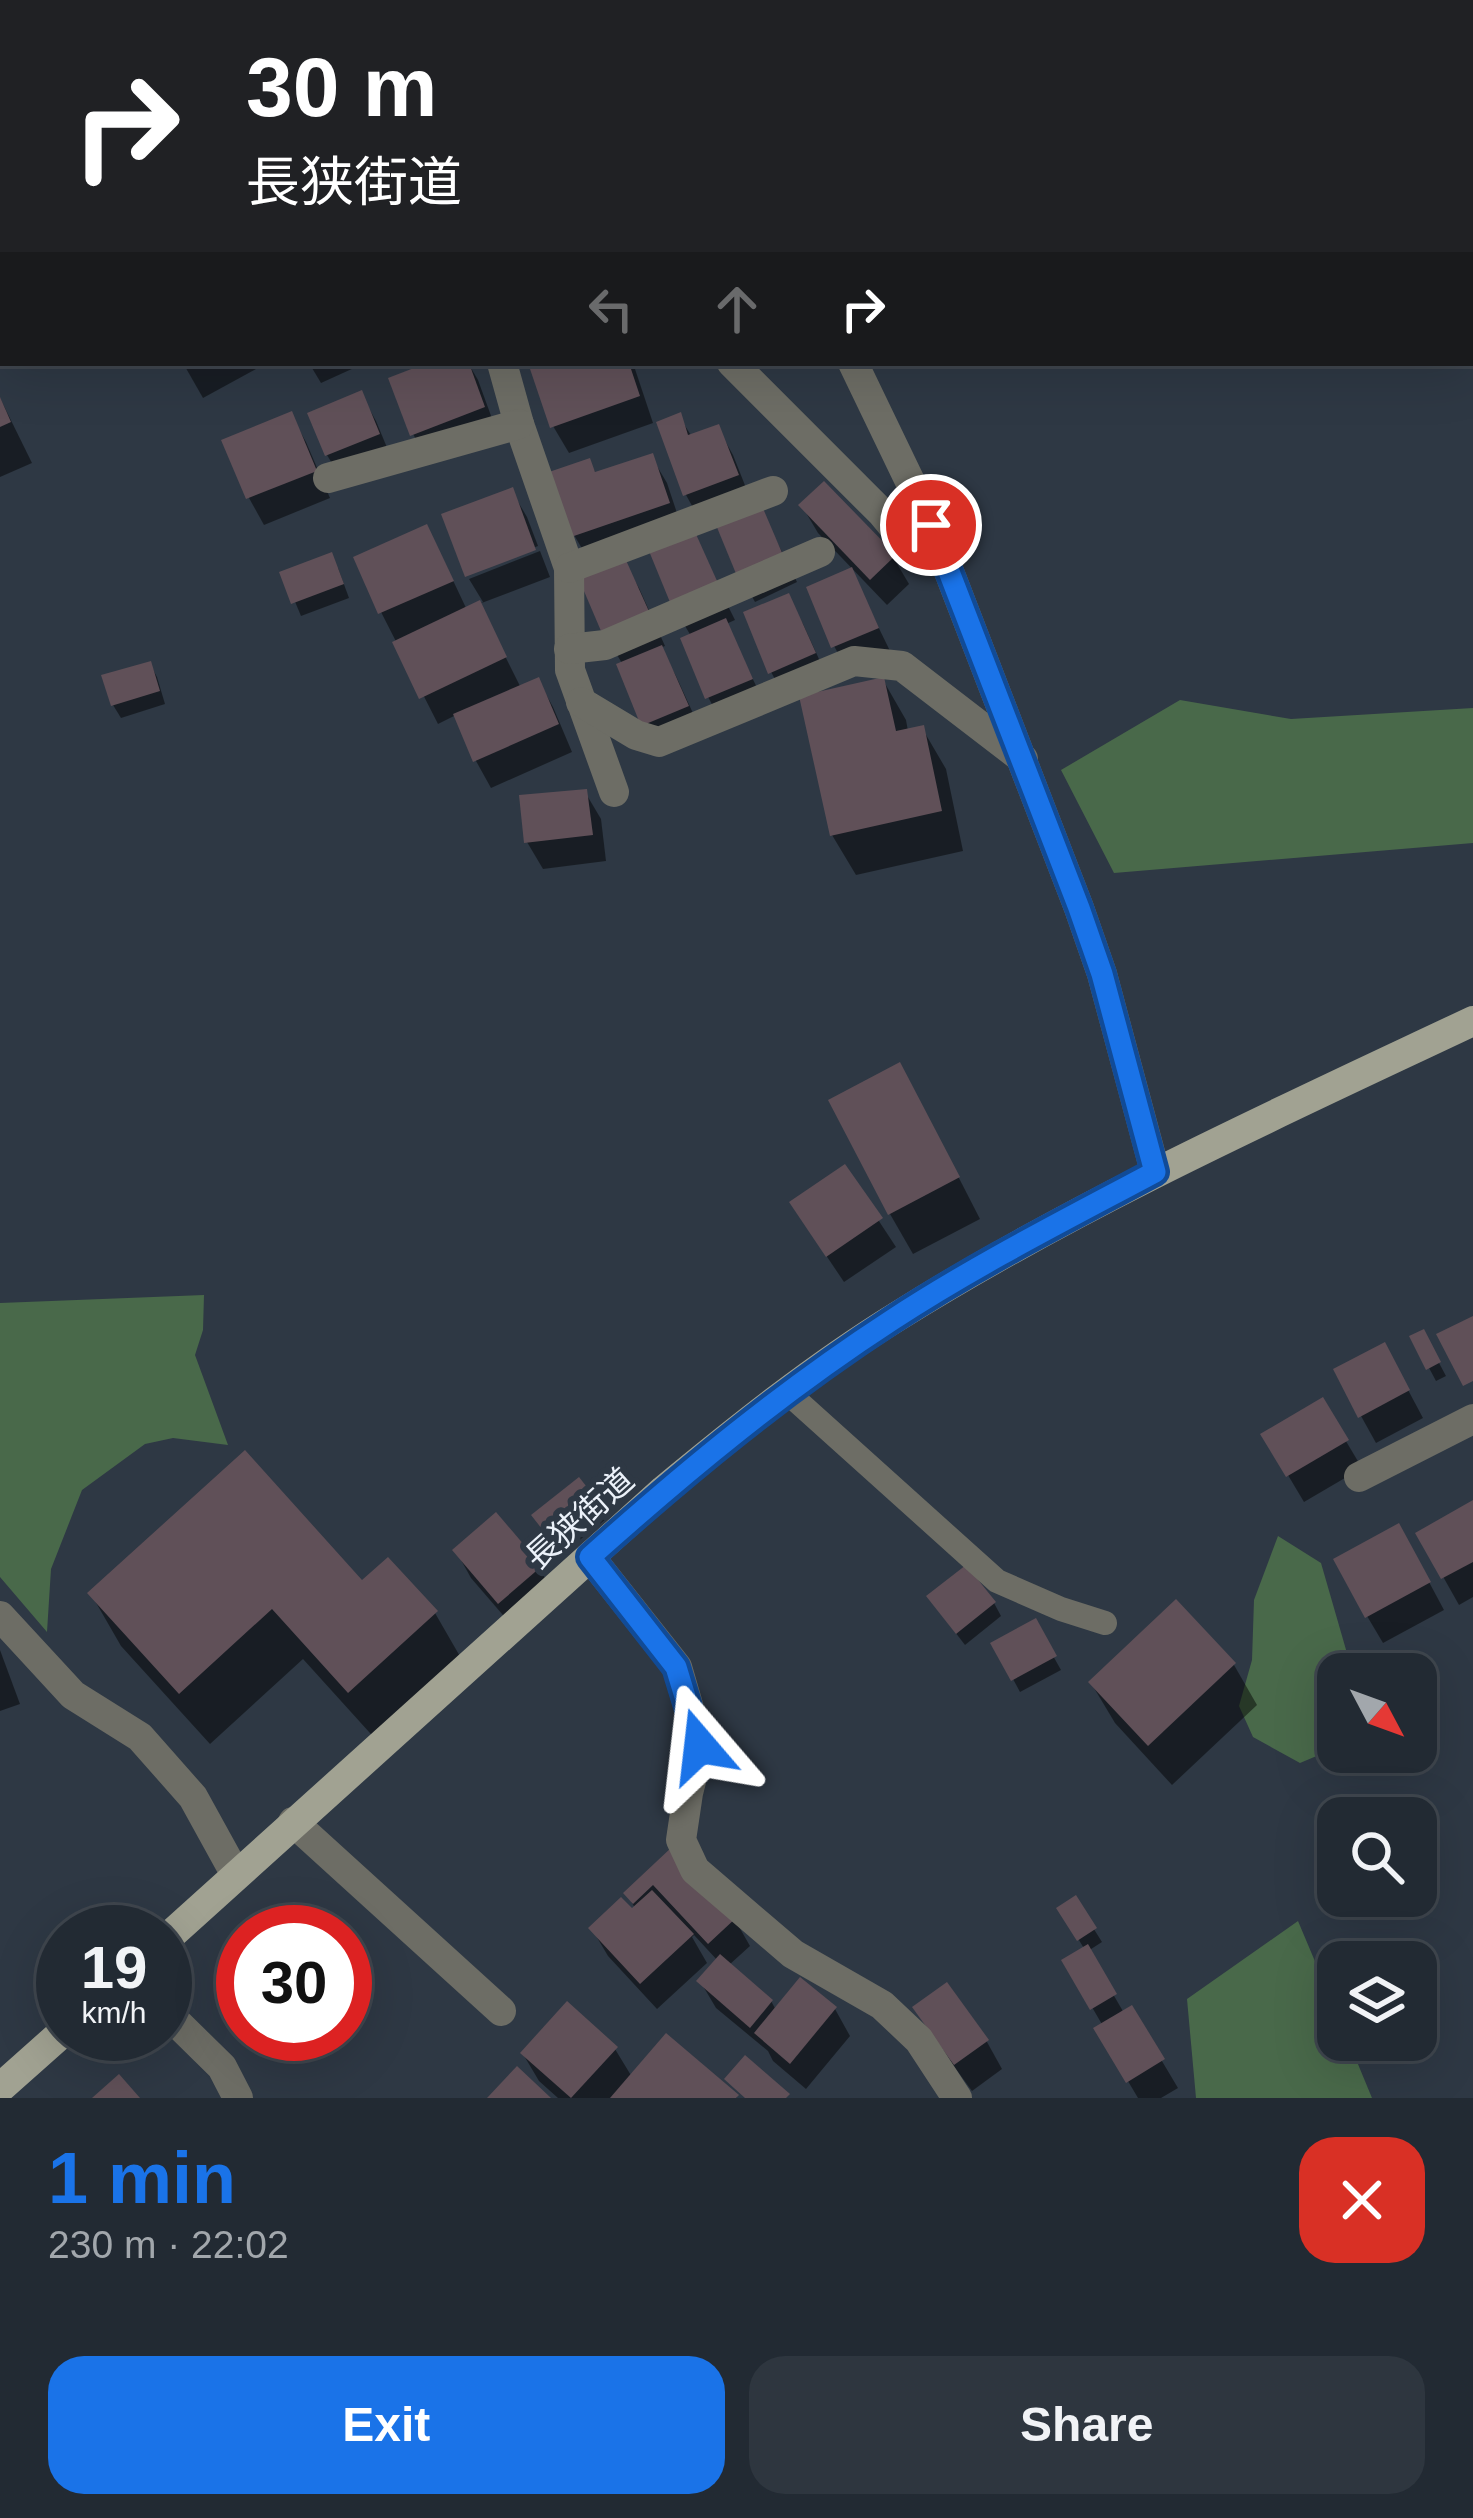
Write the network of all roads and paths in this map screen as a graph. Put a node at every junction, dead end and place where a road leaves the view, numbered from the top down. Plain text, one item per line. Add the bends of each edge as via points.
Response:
1 (503, 366) edge
2 (735, 366) edge
3 (854, 366) edge
4 (519, 424) junction
5 (328, 478) dead end
6 (773, 491) dead end
7 (820, 552) dead end
8 (943, 556) junction
9 (569, 568) junction
10 (569, 649) junction
11 (581, 701) junction
12 (1023, 759) junction
13 (614, 792) dead end
14 (1473, 1021) edge
15 (1155, 1172) junction
16 (788, 1393) junction
17 (1473, 1419) edge
18 (1359, 1477) dead end
19 (590, 1557) junction
20 (0, 1616) edge
21 (1105, 1623) dead end
22 (293, 1822) junction
23 (236, 1874) junction
24 (192, 1915) edge
25 (501, 2011) dead end
26 (192, 2038) edge
27 (36, 2056) edge
28 (0, 2088) edge
29 (238, 2098) edge
30 (957, 2098) edge

1 - 4 street
2 - 8 street via 910,547
3 - 8 street
4 - 5 street
4 - 9 street
6 - 9 street
7 - 10 street via 605,645
8 - 12 street
9 - 10 street
10 - 11 street
11 - 12 street via 659,742 854,661 902,666
11 - 13 street
12 - 15 street via 1102,974
14 - 15 main road, 長狭街道
15 - 16 main road, 長狭街道 via 896,1317
16 - 19 main road, 長狭街道
16 - 21 lane via 997,1582
17 - 18 street
19 - 22 main road, 長狭街道
19 - 30 street via 676,1667 700,1746 681,1840 695,1870 793,1954 882,2005 919,2040
20 - 23 street via 73,1694 140,1737 193,1796
22 - 23 main road, 長狭街道
22 - 25 street
23 - 24 main road, 長狭街道
26 - 29 street via 222,2067
27 - 28 main road

